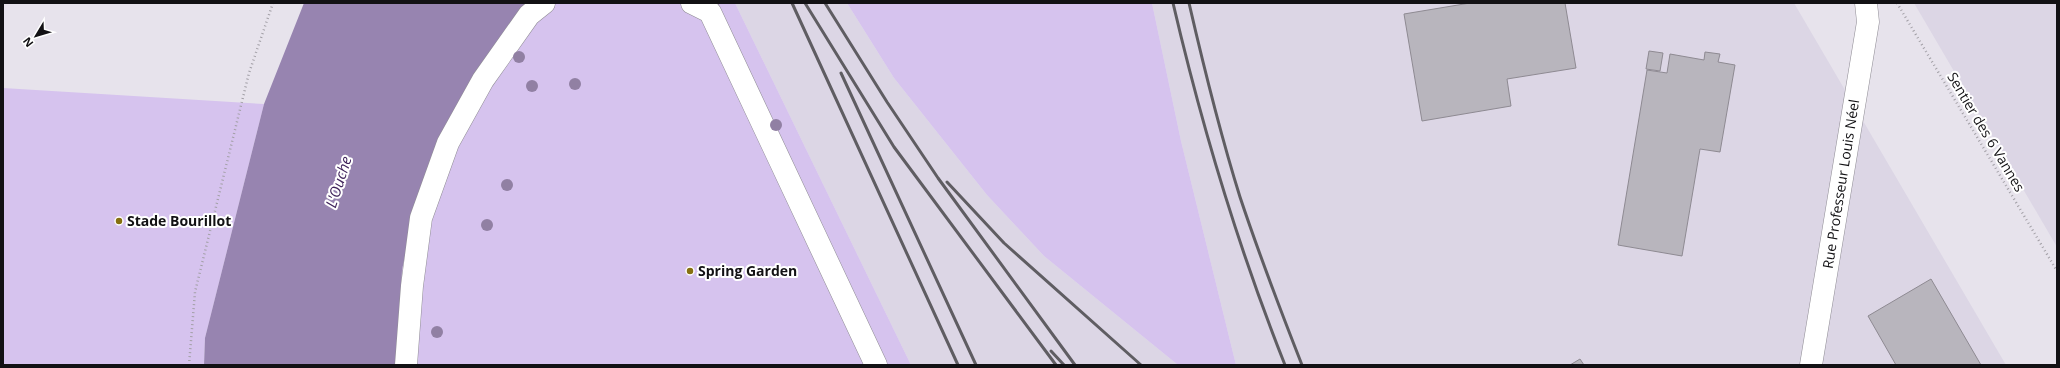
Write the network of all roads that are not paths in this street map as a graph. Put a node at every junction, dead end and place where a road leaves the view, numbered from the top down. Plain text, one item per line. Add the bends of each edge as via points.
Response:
1 (544, 3) edge
2 (692, 3) edge
3 (1866, 3) edge
4 (406, 365) edge
5 (876, 365) edge
6 (1811, 365) edge

1 - 4 street via 529,16 483,80 448,143 421,218 412,286
2 - 5 street via 710,12
3 - 6 street, Rue Professeur Louis Néel via 1868,22

